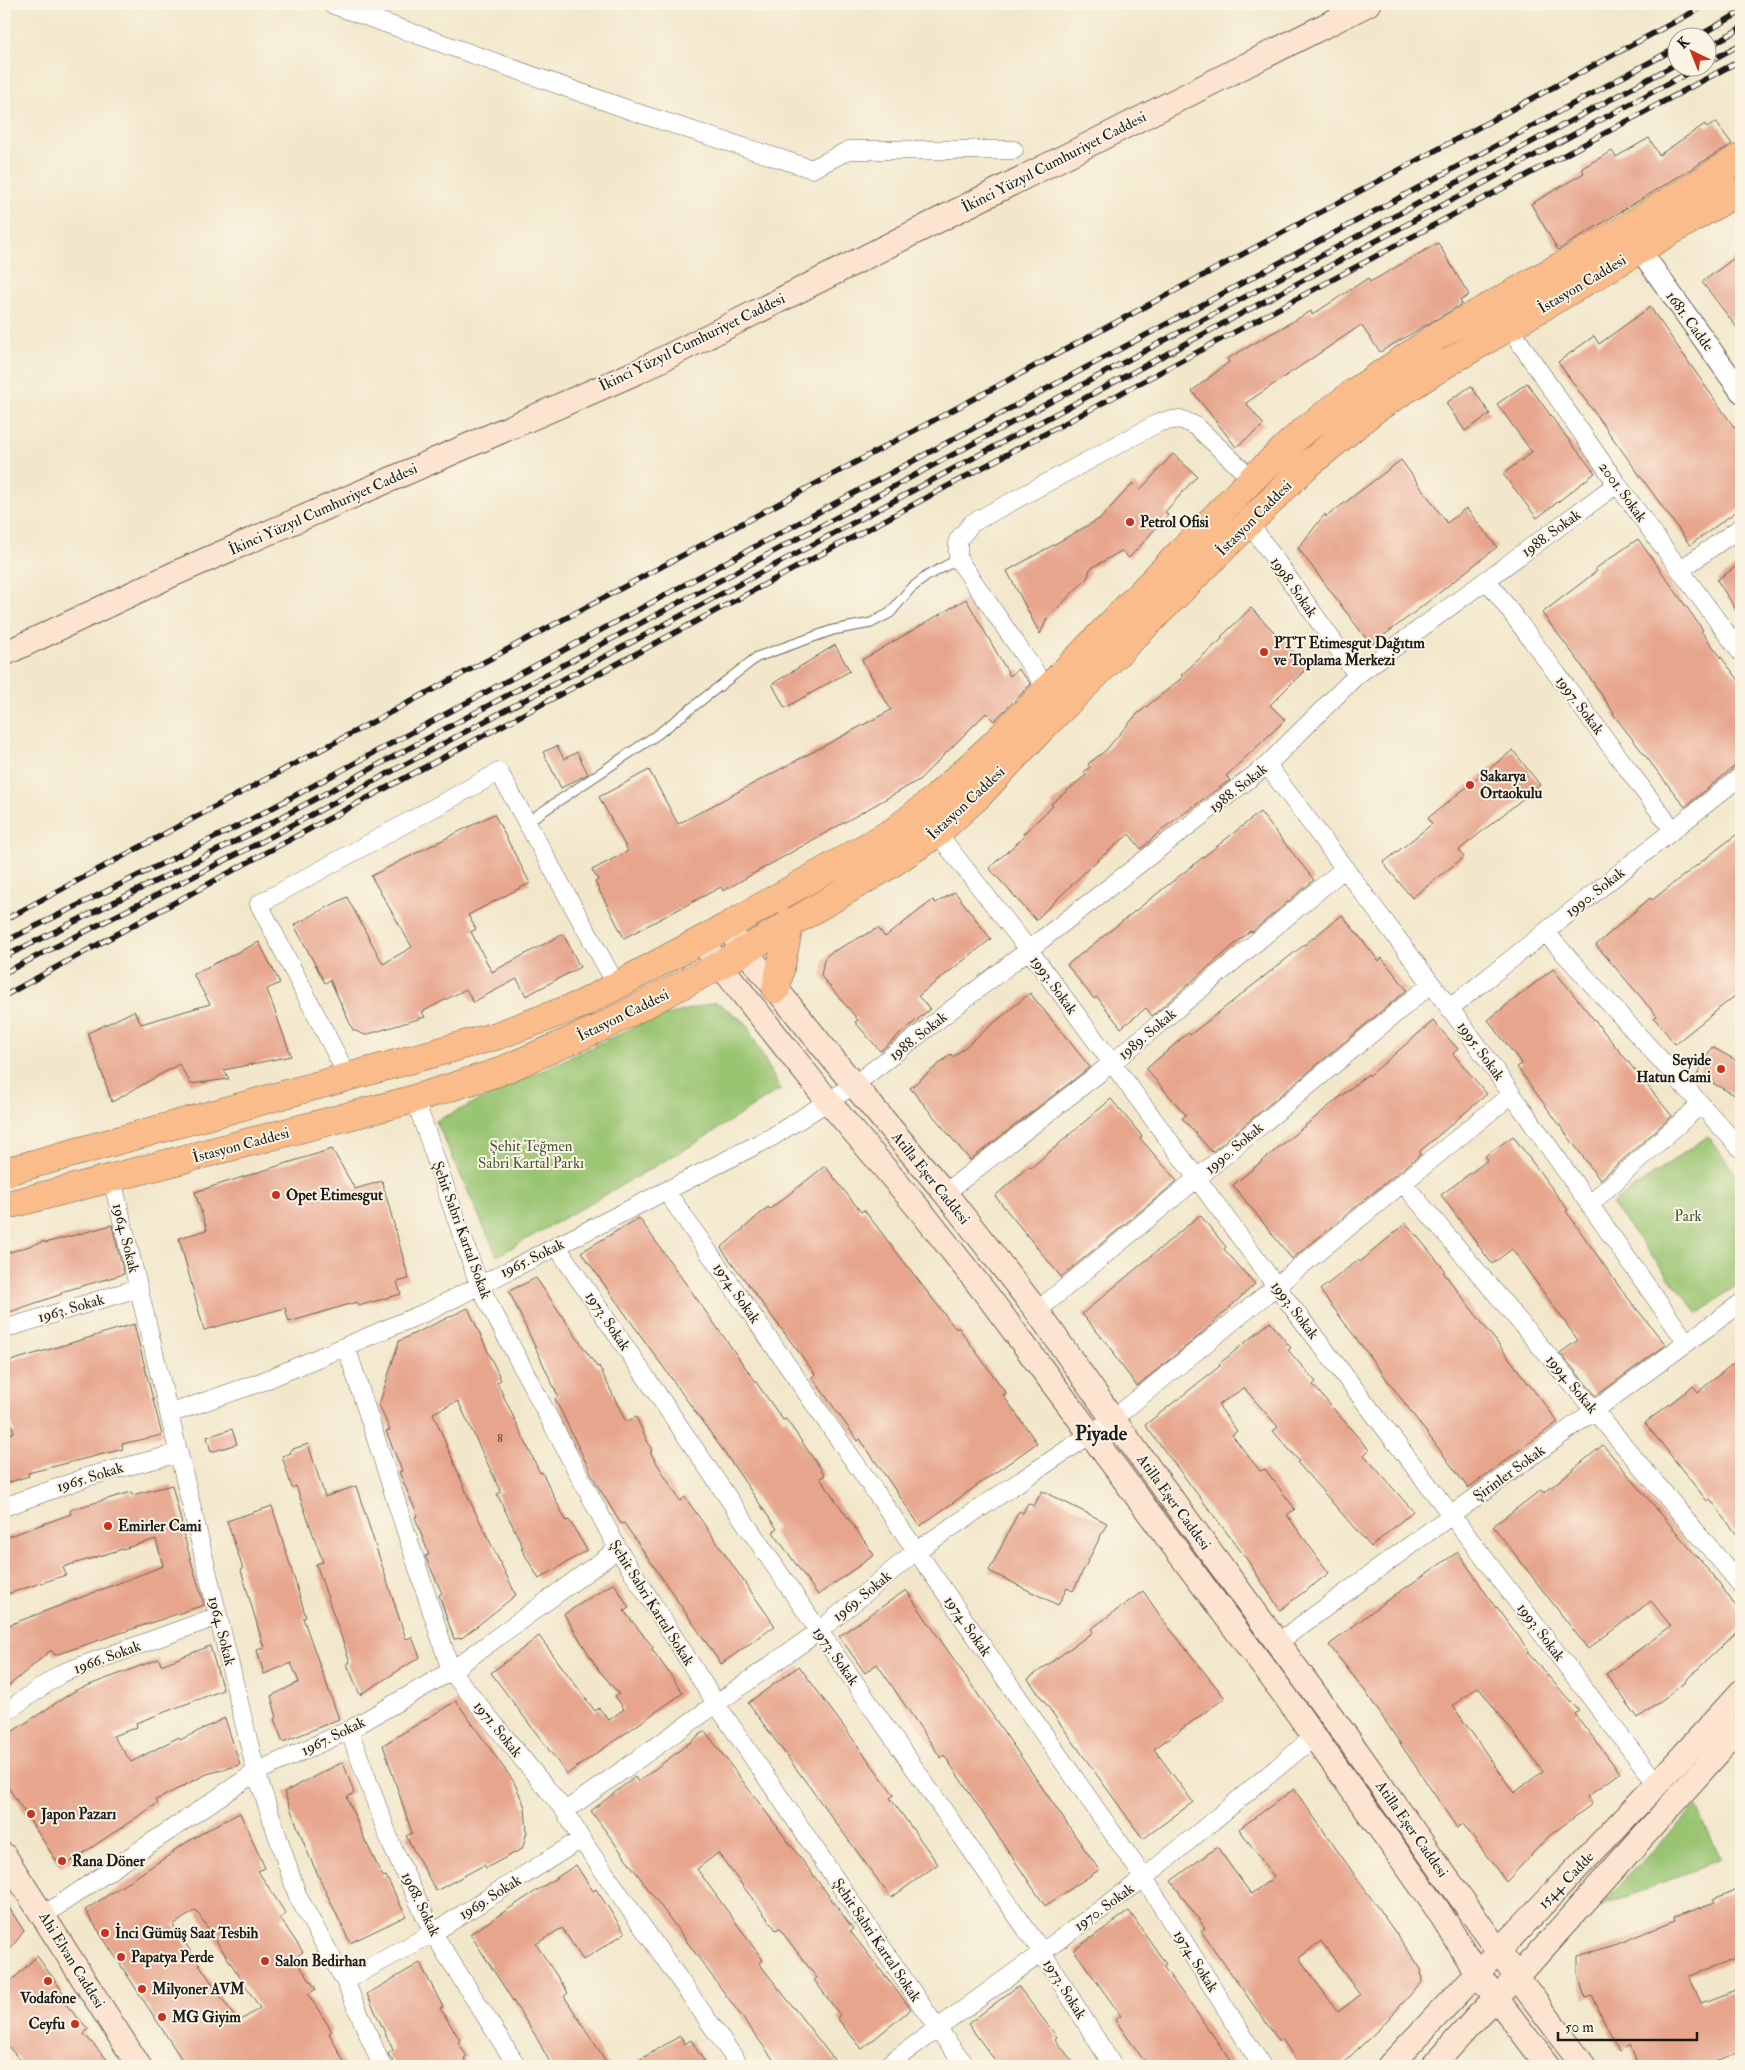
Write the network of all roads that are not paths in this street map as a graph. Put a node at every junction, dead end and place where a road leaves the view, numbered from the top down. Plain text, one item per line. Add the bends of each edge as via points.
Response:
1 (331, 4) edge
2 (1368, 4) edge
3 (1014, 150) dead end
4 (1741, 157) edge
5 (1741, 190) edge
6 (1640, 250) junction
7 (1509, 327) junction
8 (1741, 392) edge
9 (1252, 479) junction
10 (1617, 484) junction
11 (1250, 524) junction
12 (1741, 527) edge
13 (958, 559) junction
14 (1680, 570) junction
15 (1487, 580) junction
16 (1741, 653) edge
17 (4, 654) edge
18 (1357, 675) junction
19 (1047, 689) junction
20 (1267, 765) junction
21 (1741, 776) edge
22 (527, 822) junction
23 (1673, 830) junction
24 (937, 833) junction
25 (1345, 868) junction
26 (790, 922) junction
27 (726, 927) junction
28 (1545, 932) junction
29 (701, 941) junction
30 (746, 950) junction
31 (1028, 950) junction
32 (720, 965) junction
33 (1431, 984) junction
34 (617, 986) junction
35 (776, 988) junction
36 (1450, 1008) junction
37 (1112, 1063) junction
38 (348, 1077) junction
39 (854, 1085) junction
40 (1512, 1094) junction
41 (415, 1099) junction
42 (828, 1101) junction
43 (1701, 1104) junction
44 (1741, 1149) edge
45 (4, 1172) edge
46 (112, 1179) junction
47 (1197, 1179) junction
48 (1403, 1183) junction
49 (666, 1191) junction
50 (945, 1193) junction
51 (1589, 1205) junction
52 (4, 1206) edge
53 (557, 1247) junction
54 (479, 1285) junction
55 (1276, 1286) junction
56 (138, 1288) junction
57 (1741, 1303) edge
58 (1037, 1311) junction
59 (4, 1329) edge
60 (1686, 1344) junction
61 (346, 1346) junction
62 (1595, 1411) junction
63 (169, 1414) junction
64 (1113, 1419) junction
65 (1090, 1435) junction
66 (178, 1453) junction
67 (4, 1507) edge
68 (1451, 1515) junction
69 (618, 1550) junction
70 (916, 1551) junction
71 (1741, 1585) edge
72 (218, 1616) junction
73 (819, 1631) junction
74 (1277, 1643) junction
75 (451, 1671) junction
76 (1741, 1692) edge
77 (717, 1705) junction
78 (4, 1713) edge
79 (1741, 1727) edge
80 (349, 1730) junction
81 (1314, 1737) junction
82 (256, 1772) junction
83 (1657, 1784) junction
84 (565, 1811) junction
85 (581, 1839) junction
86 (4, 1854) edge
87 (1144, 1878) junction
88 (44, 1915) junction
89 (433, 1933) junction
90 (1498, 1950) junction
91 (1042, 1952) junction
92 (1477, 1973) junction
93 (1517, 1977) junction
94 (345, 1981) junction
95 (1496, 1998) junction
96 (937, 2028) junction
97 (139, 2066) edge
98 (382, 2066) edge
99 (517, 2066) edge
100 (740, 2066) edge
101 (886, 2066) edge
102 (966, 2066) edge
103 (1113, 2066) edge
104 (1262, 2066) edge
105 (1389, 2066) edge
106 (1433, 2066) edge
107 (1548, 2066) edge
108 (1584, 2066) edge

1 - 3 street via 632,111 812,168 849,150
2 - 17 main road, İkinci Yüzyıl Cumhuriyet Caddesi via 636,372 168,576
4 - 9 main road, İstasyon Caddesi via 1605,241 1439,335 1356,391 1302,433
5 - 6 main road, İstasyon Caddesi
6 - 7 main road, İstasyon Caddesi
6 - 8 street, 1681. Cadde
7 - 10 street, 2001. Sokak
7 - 11 main road, İstasyon Caddesi via 1444,364 1374,410 1304,468
9 - 13 street via 1196,426 1180,419 1160,422 972,523 958,540
9 - 19 main road, İstasyon Caddesi
10 - 14 street, 2001. Sokak
10 - 15 street, 1988. Sokak
11 - 18 street, 1998. Sokak
11 - 24 main road, İstasyon Caddesi
12 - 14 street
13 - 19 street
13 - 22 lane via 927,576 910,589 890,613 871,623 833,630 757,657 658,734
14 - 16 street, 2001. Sokak
15 - 18 street, 1988. Sokak
15 - 23 street, 1997. Sokak
18 - 20 street, 1988. Sokak
19 - 27 main road, İstasyon Caddesi via 944,791 894,831
20 - 25 street, 1995. Sokak
20 - 31 street, 1988. Sokak
21 - 23 street, 1990. Sokak
22 - 34 street
22 - 38 street via 499,772 259,904
23 - 28 street, 1990. Sokak
24 - 26 main road, İstasyon Caddesi via 888,866
24 - 31 street, 1993. Sokak
25 - 33 street, 1995. Sokak
25 - 37 street, 1989. Sokak
26 - 30 main road, İstasyon Caddesi
26 - 35 main road
27 - 29 main road, İstasyon Caddesi
27 - 30 main road, Atilla Eşer Caddesi
28 - 36 street, 1990. Sokak
28 - 43 street
29 - 32 main road, Atilla Eşer Caddesi
29 - 34 main road, İstasyon Caddesi
30 - 32 main road, İstasyon Caddesi
30 - 35 main road, Atilla Eşer Caddesi
31 - 37 street, 1993. Sokak
31 - 39 street, 1988. Sokak
32 - 41 main road, İstasyon Caddesi via 602,1026 496,1073
32 - 42 main road, Atilla Eşer Caddesi
33 - 36 street, 1995. Sokak
33 - 47 street, 1990. Sokak
34 - 38 main road, İstasyon Caddesi via 582,1004 496,1036
35 - 39 main road, Atilla Eşer Caddesi
36 - 40 street, 1995. Sokak
37 - 47 street, 1993. Sokak
37 - 50 street, 1989. Sokak
38 - 45 main road, İstasyon Caddesi
39 - 42 street, 1965. Sokak
39 - 50 main road, Atilla Eşer Caddesi
40 - 48 street, 1969. Sokak
40 - 51 street, 1995. Sokak
41 - 46 main road, İstasyon Caddesi
41 - 54 street, Şehit Sabri Kartal Sokak
42 - 49 street, 1965. Sokak via 772,1137
42 - 65 main road, Atilla Eşer Caddesi via 924,1214
43 - 44 street
43 - 51 street
46 - 52 main road, İstasyon Caddesi
46 - 56 street, 1964. Sokak
47 - 55 street, 1993. Sokak
47 - 58 street, 1990. Sokak
48 - 55 street, 1969. Sokak
48 - 62 street, 1994. Sokak
49 - 53 street, 1965. Sokak
49 - 70 street, 1974. Sokak
50 - 58 main road, Atilla Eşer Caddesi
51 - 60 street, 1995. Sokak
53 - 54 street, 1965. Sokak
53 - 73 street, 1973. Sokak
54 - 61 street, 1965. Sokak via 431,1310
54 - 69 street, Şehit Sabri Kartal Sokak
55 - 64 street, 1969. Sokak
55 - 68 street, 1993. Sokak
56 - 59 street, 1963. Sokak
56 - 63 street, 1964. Sokak
57 - 60 street, Şirinler Sokak
58 - 64 main road, Atilla Eşer Caddesi
60 - 62 street, Şirinler Sokak
61 - 63 street, 1965. Sokak via 261,1382
61 - 75 street, 1971. Sokak
62 - 68 street, Şirinler Sokak
62 - 71 street, 1994. Sokak
63 - 66 street, 1964. Sokak
64 - 65 street, 1969. Sokak
64 - 74 main road, Atilla Eşer Caddesi
65 - 70 street, 1969. Sokak
65 - 81 main road, Atilla Eşer Caddesi
66 - 67 street, 1965. Sokak via 90,1476
66 - 72 street, 1964. Sokak
68 - 74 street, Şirinler Sokak
68 - 83 street, 1993. Sokak
69 - 75 street, 1967. Sokak
69 - 77 street, Şehit Sabri Kartal Sokak
70 - 73 street, 1969. Sokak
70 - 87 street, 1974. Sokak
72 - 78 street, 1966. Sokak via 62,1673
72 - 82 street, 1964. Sokak
73 - 77 street, 1969. Sokak
73 - 91 street, 1973. Sokak
74 - 90 main road, Atilla Eşer Caddesi
75 - 80 street, 1967. Sokak
75 - 84 street, 1971. Sokak
76 - 83 main road, 1544. Cadde
77 - 84 street, 1969. Sokak
77 - 96 street, Şehit Sabri Kartal Sokak
79 - 93 main road, 1544. Cadde
80 - 82 street, 1967. Sokak
80 - 89 street, 1968. Sokak via 392,1846
81 - 87 street, 1970. Sokak
81 - 92 main road, Atilla Eşer Caddesi via 1438,1910
82 - 88 street, 1967. Sokak
82 - 94 street, 1964. Sokak via 298,1897
83 - 90 main road, 1544. Cadde
84 - 85 street, 1971. Sokak
85 - 89 street, 1969. Sokak
85 - 100 street, 1971. Sokak
86 - 88 main road, Ahi Elvan Caddesi
87 - 91 street, 1970. Sokak
87 - 104 street, 1974. Sokak
88 - 97 main road, Ahi Elvan Caddesi
89 - 94 street, 1969. Sokak
89 - 99 street, 1968. Sokak
90 - 92 main road, 1544. Cadde
90 - 93 main road, Atilla Eşer Caddesi
91 - 96 street, 1970. Sokak
91 - 103 street, 1973. Sokak
92 - 95 main road, Atilla Eşer Caddesi
92 - 105 main road, 1544. Cadde
93 - 95 main road, 1544. Cadde
93 - 108 main road, Atilla Eşer Caddesi
94 - 98 street, 1964. Sokak
95 - 106 main road, 1544. Cadde
95 - 107 main road, Atilla Eşer Caddesi
96 - 101 street, 1970. Sokak
96 - 102 street, Şehit Sabri Kartal Sokak

